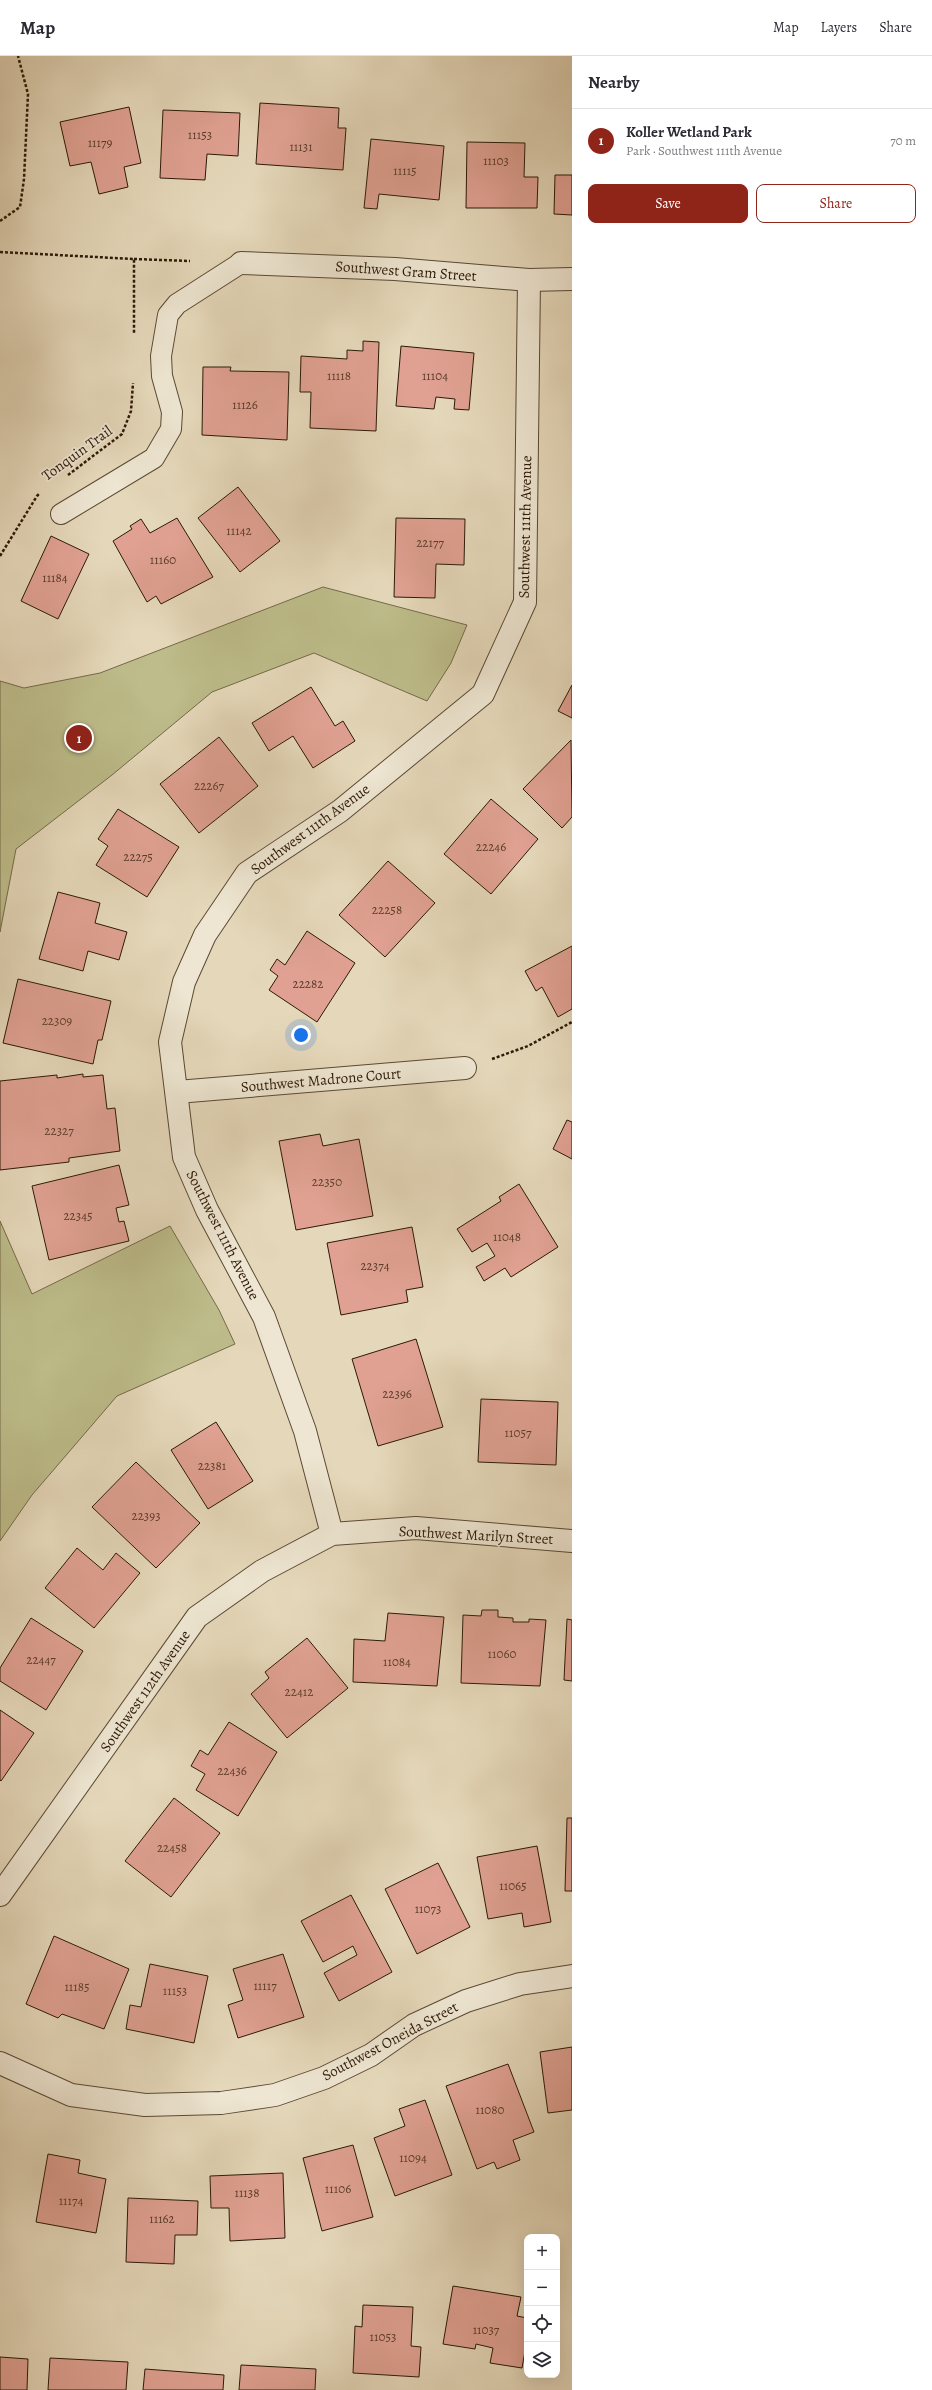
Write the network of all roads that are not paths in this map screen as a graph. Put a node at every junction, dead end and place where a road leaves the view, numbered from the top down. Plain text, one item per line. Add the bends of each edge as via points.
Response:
1 (241, 263) joint
2 (572, 279) edge
3 (529, 280) junction
4 (61, 514) dead end
5 (465, 1068) road end
6 (177, 1092) junction
7 (332, 1534) junction
8 (572, 1541) edge
9 (0, 1895) edge
10 (572, 1976) edge
11 (0, 2063) edge

1 - 3 street, Southwest Gram Street via 395,269
1 - 4 lane via 177,304 168,315 161,356 162,376 172,412 171,429 154,458
2 - 3 street, Southwest Gram Street
3 - 6 street, Southwest 111th Avenue via 525,602 483,694 340,811 247,873 205,935 184,982 170,1042
5 - 6 street, Southwest Madrone Court
6 - 7 street, Southwest 111th Avenue via 184,1157 207,1210 264,1317 305,1431
7 - 8 street, Southwest Marilyn Street via 416,1528
7 - 9 street, Southwest 112th Avenue via 262,1570 197,1618
10 - 11 street, Southwest Oneida Street via 520,1984 466,2001 414,2025 371,2054 324,2078 275,2095 221,2103 146,2105 72,2095

